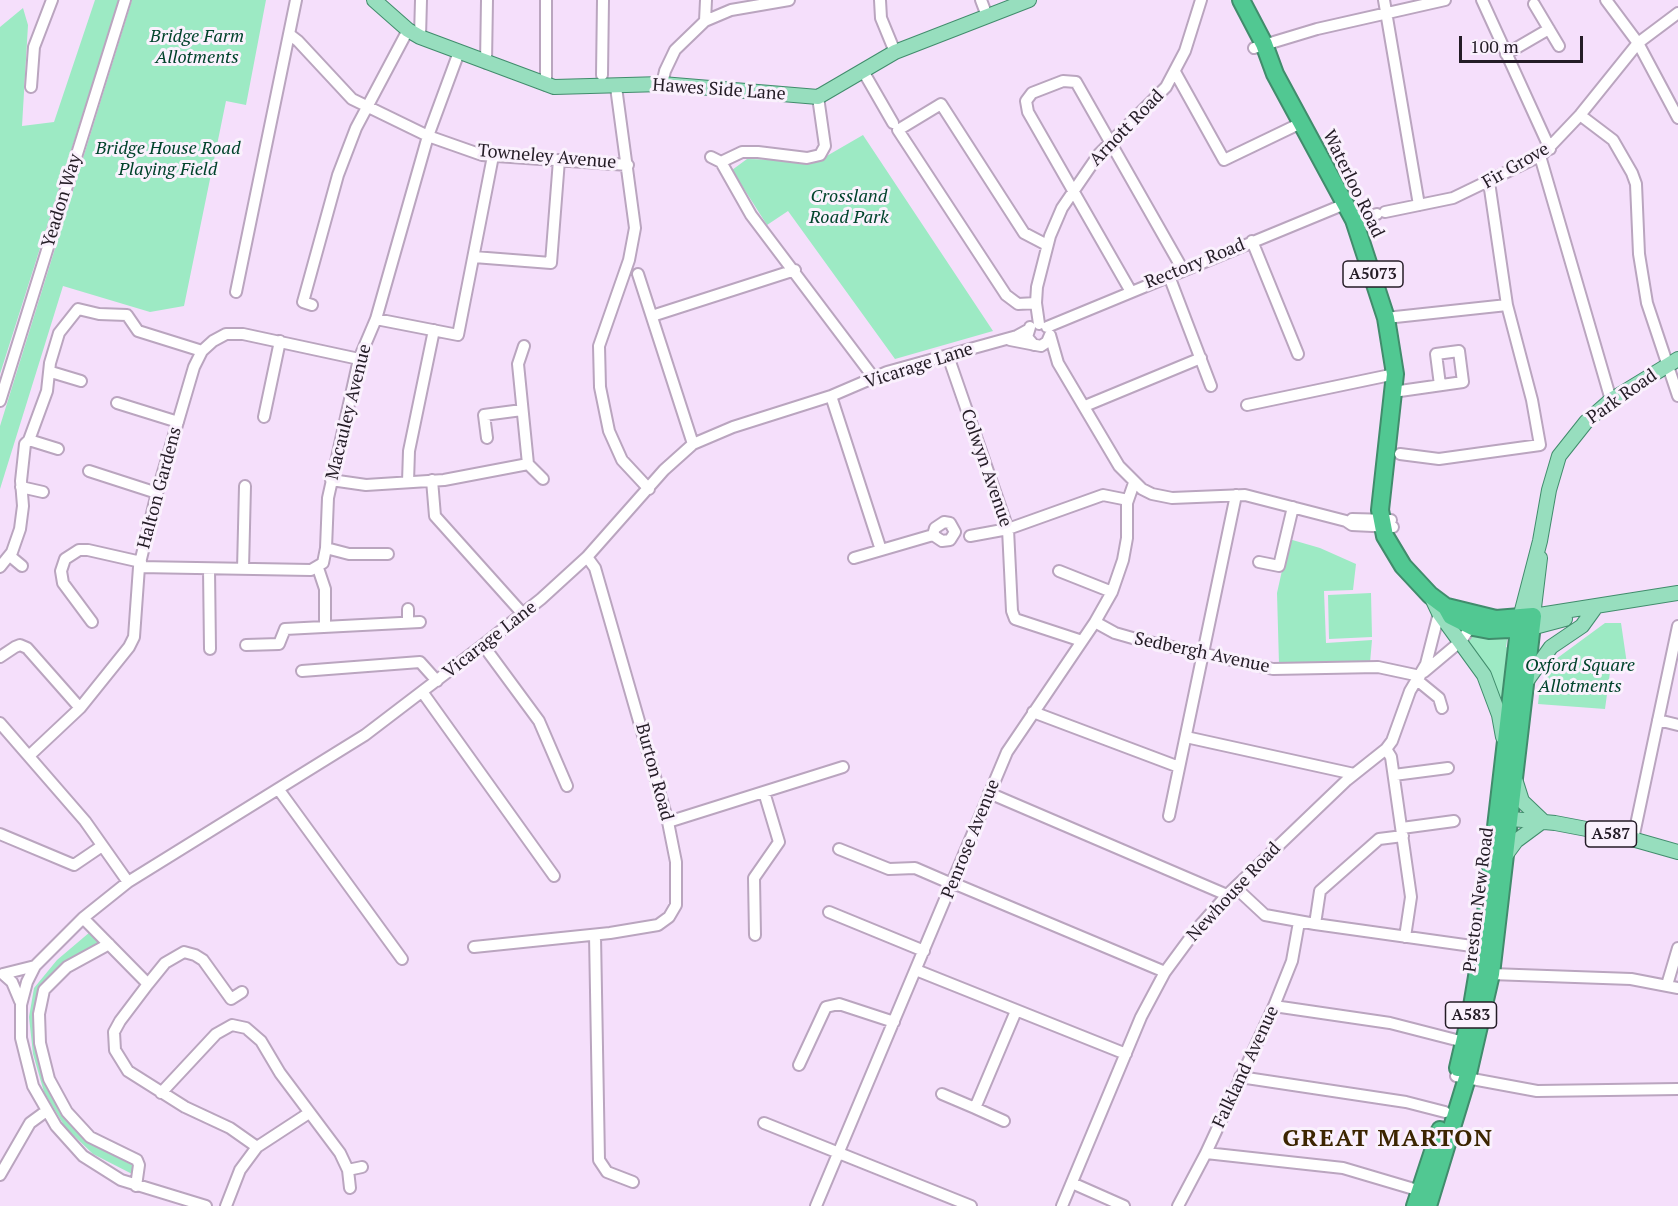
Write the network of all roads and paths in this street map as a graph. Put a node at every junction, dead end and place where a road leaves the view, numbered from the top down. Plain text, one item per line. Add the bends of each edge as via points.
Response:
1 (52, 0) edge
2 (125, 0) edge
3 (296, 0) edge
4 (374, 0) edge
5 (420, 0) edge
6 (487, 0) edge
7 (546, 0) edge
8 (603, 0) edge
9 (706, 0) edge
10 (789, 0) edge
11 (880, 0) edge
12 (981, 0) edge
13 (1029, 0) edge
14 (1201, 0) edge
15 (1229, 0) edge
16 (1241, 0) edge
17 (1384, 0) edge
18 (1445, 0) edge
19 (1482, 0) edge
20 (1606, 0) edge
21 (1534, 4) dead end
22 (1678, 13) edge
23 (1387, 14) junction
24 (987, 16) junction
25 (705, 21) junction
26 (1549, 29) junction
27 (408, 30) junction
28 (289, 34) junction
29 (420, 37) junction
30 (1638, 43) junction
31 (1259, 46) junction
32 (1559, 46) dead end
33 (459, 52) junction
34 (895, 52) junction
35 (1506, 54) junction
36 (486, 63) junction
37 (863, 71) junction
38 (1175, 72) junction
39 (602, 75) dead end
40 (662, 84) junction
41 (546, 85) junction
42 (31, 87) dead end
43 (616, 87) junction
44 (818, 97) junction
45 (367, 109) junction
46 (1580, 115) junction
47 (1678, 118) edge
48 (1301, 123) junction
49 (896, 126) junction
50 (428, 136) junction
51 (1112, 140) junction
52 (1550, 149) junction
53 (493, 156) junction
54 (1540, 156) junction
55 (711, 157) dead end
56 (559, 160) junction
57 (721, 162) junction
58 (628, 165) junction
59 (1489, 182) junction
60 (1072, 191) junction
61 (1345, 204) junction
62 (1419, 205) junction
63 (1354, 220) junction
64 (1252, 241) junction
65 (1047, 245) junction
66 (474, 257) junction
67 (795, 270) junction
68 (1183, 270) junction
69 (638, 274) dead end
70 (1169, 276) junction
71 (1130, 290) junction
72 (236, 292) dead end
73 (1035, 303) junction
74 (312, 304) dead end
75 (1507, 305) junction
76 (652, 316) junction
77 (1386, 318) junction
78 (376, 319) junction
79 (1045, 329) junction
80 (434, 330) junction
81 (1028, 330) junction
82 (1000, 340) junction
83 (280, 341) junction
84 (524, 346) dead end
85 (1035, 346) junction
86 (202, 351) junction
87 (1298, 354) dead end
88 (948, 356) junction
89 (1201, 358) junction
90 (359, 359) junction
91 (1673, 362) edge
92 (1058, 363) junction
93 (51, 372) junction
94 (1395, 374) junction
95 (874, 378) junction
96 (81, 381) dead end
97 (1440, 385) dead end
98 (1211, 386) dead end
99 (1393, 392) junction
100 (831, 396) junction
101 (1678, 396) edge
102 (1611, 400) junction
103 (0, 401) edge
104 (117, 403) dead end
105 (1247, 405) dead end
106 (1085, 406) junction
107 (522, 410) junction
108 (264, 417) dead end
109 (178, 423) junction
110 (487, 438) dead end
111 (29, 440) junction
112 (693, 444) junction
113 (58, 449) dead end
114 (1400, 454) dead end
115 (528, 464) junction
116 (89, 471) dead end
117 (543, 479) dead end
118 (331, 480) junction
119 (432, 480) junction
120 (408, 482) junction
121 (1134, 483) junction
122 (245, 486) dead end
123 (21, 487) junction
124 (649, 489) junction
125 (43, 492) dead end
126 (157, 494) junction
127 (1236, 495) junction
128 (1128, 500) junction
129 (1293, 507) junction
130 (1387, 523) junction
131 (1008, 529) junction
132 (933, 535) dead end
133 (970, 536) dead end
134 (326, 548) junction
135 (881, 550) junction
136 (388, 554) dead end
137 (10, 556) junction
138 (587, 557) junction
139 (854, 558) dead end
140 (1259, 562) dead end
141 (140, 565) junction
142 (22, 566) dead end
143 (0, 567) edge
144 (318, 568) junction
145 (209, 569) junction
146 (243, 569) junction
147 (1059, 571) dead end
148 (1112, 592) junction
149 (1678, 593) edge
150 (1594, 608) junction
151 (408, 609) dead end
152 (1442, 610) junction
153 (522, 613) junction
154 (90, 614) dead end
155 (1095, 621) junction
156 (1475, 621) junction
157 (420, 622) dead end
158 (408, 623) junction
159 (1526, 623) junction
160 (1678, 626) edge
161 (325, 627) junction
162 (1082, 641) junction
163 (1461, 641) junction
164 (246, 645) dead end
165 (483, 645) junction
166 (210, 650) dead end
167 (1203, 653) junction
168 (0, 657) edge
169 (302, 671) dead end
170 (1418, 678) junction
171 (438, 681) junction
172 (1524, 685) junction
173 (423, 693) junction
174 (80, 708) junction
175 (1442, 708) dead end
176 (1033, 712) junction
177 (1658, 720) junction
178 (0, 723) edge
179 (1678, 725) edge
180 (1186, 737) junction
181 (1505, 745) junction
182 (1386, 749) junction
183 (30, 755) junction
184 (843, 767) dead end
185 (1179, 767) junction
186 (1448, 768) dead end
187 (1354, 774) junction
188 (1394, 775) junction
189 (1514, 776) junction
190 (567, 786) dead end
191 (279, 790) junction
192 (764, 792) junction
193 (989, 793) junction
194 (1169, 816) dead end
195 (1503, 818) junction
196 (1454, 820) dead end
197 (1543, 821) junction
198 (668, 822) junction
199 (1403, 832) junction
200 (0, 834) edge
201 (1633, 839) junction
202 (102, 846) junction
203 (839, 849) dead end
204 (1678, 852) edge
205 (1505, 856) junction
206 (554, 876) dead end
207 (128, 882) junction
208 (953, 883) junction
209 (1231, 891) junction
210 (829, 912) dead end
211 (83, 918) junction
212 (1299, 922) junction
213 (1315, 924) junction
214 (595, 935) junction
215 (754, 935) dead end
216 (1405, 937) junction
217 (109, 944) junction
218 (474, 947) dead end
219 (1489, 948) junction
220 (1678, 948) edge
221 (924, 951) junction
222 (402, 959) dead end
223 (35, 966) junction
224 (916, 970) junction
225 (1165, 972) junction
226 (2, 974) edge
227 (1491, 974) junction
228 (27, 982) junction
229 (148, 984) junction
230 (1672, 986) edge
231 (242, 992) dead end
232 (21, 1005) junction
233 (1274, 1006) junction
234 (1016, 1011) junction
235 (894, 1022) junction
236 (1464, 1042) junction
237 (1126, 1054) junction
238 (798, 1059) dead end
239 (1240, 1077) junction
240 (1461, 1077) junction
241 (1678, 1089) edge
242 (161, 1093) junction
243 (942, 1095) dead end
244 (975, 1108) junction
245 (45, 1112) junction
246 (1445, 1112) junction
247 (309, 1113) junction
248 (1004, 1121) dead end
249 (764, 1123) dead end
250 (257, 1148) junction
251 (838, 1152) junction
252 (1206, 1153) junction
253 (362, 1167) dead end
254 (348, 1170) junction
255 (0, 1175) edge
256 (633, 1182) dead end
257 (1072, 1183) junction
258 (136, 1186) junction
259 (350, 1188) dead end
260 (1424, 1199) edge
261 (206, 1206) edge
262 (226, 1206) edge
263 (816, 1206) edge
264 (971, 1206) edge
265 (1062, 1206) edge
266 (1124, 1206) edge
267 (1178, 1206) edge

1 - 42 street via 34,47
2 - 103 street, Yeadon Way
3 - 28 street
4 - 27 main road, Hawes Side Lane
5 - 29 street
6 - 36 street
7 - 41 street
8 - 39 street
9 - 25 street
10 - 25 street via 731,10
11 - 34 street via 881,18
12 - 24 street
13 - 24 main road
14 - 38 street, Arnott Road
15 - 31 highway, Waterloo Road
16 - 31 highway, Waterloo Road
17 - 23 street
18 - 23 street
19 - 35 street
20 - 30 street
21 - 26 street
22 - 30 street, Fir Grove
23 - 31 street
23 - 62 street
24 - 34 main road
25 - 40 street via 675,50
26 - 32 street
26 - 35 street
27 - 29 main road, Hawes Side Lane
27 - 45 street
28 - 45 street, Towneley Avenue via 339,87
28 - 72 street
29 - 33 main road, Hawes Side Lane
30 - 46 street, Fir Grove
30 - 47 street
31 - 48 highway, Waterloo Road / A5073
33 - 36 main road, Hawes Side Lane
33 - 50 street, Macauley Avenue
34 - 37 main road
35 - 52 street
36 - 41 main road, Hawes Side Lane
37 - 44 main road
37 - 49 street
38 - 48 street via 1224,160
38 - 51 street, Arnott Road via 1155,100
40 - 43 main road, Hawes Side Lane
40 - 44 main road, Hawes Side Lane
41 - 43 main road, Hawes Side Lane
43 - 58 street
44 - 57 street via 825,146 820,155 807,158 750,152
45 - 50 street, Towneley Avenue
45 - 74 street via 338,175 303,302
46 - 52 street, Fir Grove
46 - 91 street via 1613,140 1632,173 1647,303
48 - 61 highway, Waterloo Road / A5073
49 - 65 street via 941,104 1024,233
49 - 73 street via 1011,301
50 - 53 street, Towneley Avenue
50 - 78 street, Macauley Avenue
51 - 60 street, Arnott Road
51 - 60 street via 1076,82 1032,93 1026,108
51 - 68 street
52 - 54 street, Fir Grove
53 - 56 street, Towneley Avenue
53 - 66 street
54 - 59 street, Fir Grove
54 - 102 street
55 - 57 street
56 - 58 street, Towneley Avenue
56 - 66 street via 551,264
57 - 67 street via 751,215
58 - 124 street via 635,228 629,260 599,346 600,387 609,431 622,460
59 - 62 street, Fir Grove via 1453,198
59 - 75 street
60 - 65 street, Arnott Road
60 - 71 street
61 - 63 highway, Waterloo Road / A5073
61 - 64 street, Rectory Road
62 - 63 street, Fir Grove
63 - 77 highway, Waterloo Road / A5073
64 - 68 street, Rectory Road
64 - 87 street
65 - 73 street, Arnott Road
66 - 80 street via 458,335
67 - 76 street
67 - 95 street
68 - 70 street, Rectory Road
69 - 76 street
70 - 71 street, Rectory Road
70 - 89 street
71 - 79 street, Rectory Road
73 - 79 street, Arnott Road
75 - 77 street
75 - 114 street via 1540,445 1439,459
76 - 112 street
77 - 94 highway, Waterloo Road / A5073
78 - 80 street
78 - 90 street, Macauley Avenue
79 - 81 street, Vicarage Lane via 1033,325
79 - 85 street via 1044,345
79 - 92 street
80 - 120 street via 409,451
81 - 82 street, Vicarage Lane
81 - 85 street via 1027,337
82 - 85 street, Vicarage Lane
82 - 88 street, Vicarage Lane
83 - 86 street via 243,333 226,334
83 - 90 street
83 - 108 street
84 - 107 street via 518,364
85 - 92 street
86 - 93 street via 138,331 127,315 78,309 59,333
86 - 109 street, Halton Gardens
88 - 95 street, Vicarage Lane
88 - 131 street, Colwyn Avenue
89 - 98 street
89 - 106 street
90 - 118 street, Macauley Avenue
91 - 101 street
91 - 102 main road, Park Road
92 - 106 street
93 - 96 street
93 - 111 street
94 - 99 highway, Waterloo Road / A5073
94 - 105 street
95 - 100 street, Vicarage Lane
97 - 99 street
99 - 130 highway, Waterloo Road / A5073 via 1383,494
100 - 112 street, Vicarage Lane
100 - 135 street
102 - 159 main road, Park Road via 1586,422 1559,456 1549,490
104 - 109 street
106 - 121 street via 1119,466
107 - 110 street via 484,415
107 - 115 street
109 - 126 street, Halton Gardens
111 - 113 street
111 - 123 street via 25,444
112 - 124 street, Vicarage Lane
115 - 117 street
115 - 119 street
116 - 126 street
118 - 120 street via 366,485
118 - 134 street, Macauley Avenue
119 - 120 street
119 - 153 street via 435,516
121 - 127 street via 1162,497
121 - 128 street, Penrose Avenue
122 - 146 street
123 - 125 street
123 - 137 street via 20,529
124 - 138 street, Vicarage Lane
126 - 141 street, Halton Gardens
127 - 129 street
127 - 167 street
128 - 131 street via 1104,495
128 - 148 street, Penrose Avenue via 1126,543
129 - 130 street via 1352,525
129 - 140 street via 1279,566
130 - 152 highway via 1393,551
131 - 133 street
131 - 162 street, Colwyn Avenue via 1015,619
132 - 135 street
134 - 136 street via 349,554
134 - 144 street, Macauley Avenue
135 - 139 street
137 - 142 street
137 - 143 street
138 - 153 street, Vicarage Lane
138 - 198 street, Burton Road via 595,568
141 - 145 street
141 - 154 street via 88,550 79,550 65,559 63,582
141 - 174 street, Halton Gardens via 134,637
144 - 146 street
144 - 161 street via 325,589
145 - 146 street
145 - 166 street
147 - 148 street
148 - 155 street, Penrose Avenue
149 - 150 main road
150 - 159 main road via 1578,616
150 - 172 main road via 1582,626 1551,647
151 - 158 street
152 - 156 highway via 1454,607
152 - 163 main road
152 - 170 street, Newhouse Road
153 - 165 street, Vicarage Lane
155 - 162 street, Penrose Avenue
155 - 167 street, Sedbergh Avenue via 1134,639
156 - 159 highway via 1500,631
156 - 163 street, Newhouse Road
157 - 158 street
158 - 161 street
159 - 172 highway, Preston New Road / A583
159 - 181 highway, Preston New Road / A583
160 - 177 street
161 - 164 street via 285,629 279,644
162 - 176 street, Penrose Avenue
163 - 170 street, Newhouse Road
163 - 181 main road, Preston New Road via 1488,684
165 - 171 street, Vicarage Lane
165 - 190 street via 539,721
167 - 170 street, Sedbergh Avenue via 1273,669 1378,668
167 - 180 street
168 - 174 street via 15,646 27,648
169 - 171 street via 420,662
170 - 175 street via 1439,698
170 - 182 street, Newhouse Road
171 - 173 street, Vicarage Lane
172 - 189 highway, Preston New Road / A583
173 - 191 street, Vicarage Lane
173 - 206 street
174 - 183 street, Halton Gardens
176 - 185 street
176 - 193 street, Penrose Avenue via 1007,752
177 - 179 street
177 - 201 street
178 - 183 street
180 - 185 street
180 - 187 street
181 - 195 highway, Preston New Road / A583
182 - 187 street, Newhouse Road
182 - 188 street
183 - 202 street
184 - 192 street
185 - 194 street
186 - 188 street
187 - 209 street, Newhouse Road
188 - 199 street
189 - 195 highway, Preston New Road / A583
189 - 197 main road, A583 via 1522,801
191 - 207 street, Vicarage Lane
191 - 222 street
192 - 198 street
192 - 215 street via 779,842 754,878
193 - 208 street, Penrose Avenue
193 - 209 street
195 - 197 main road, A587
195 - 205 highway, Preston New Road / A583
195 - 219 highway, Preston New Road / A583
196 - 199 street
197 - 201 main road, A587
197 - 205 main road via 1516,841
198 - 214 street, Burton Road via 676,884 676,905 669,917 658,925
199 - 213 street via 1378,839 1320,891
199 - 216 street via 1411,897
200 - 202 street via 74,865
201 - 204 main road, A587
202 - 207 street
203 - 208 street via 889,869 915,868
205 - 219 highway, Preston New Road / A583
207 - 211 street, Vicarage Lane
208 - 221 street, Penrose Avenue
208 - 225 street
209 - 212 street via 1265,915
209 - 225 street, Newhouse Road
210 - 221 street
211 - 217 street
211 - 223 street, Vicarage Lane
212 - 213 street
212 - 233 street, Falkland Avenue via 1292,961
213 - 216 street
214 - 218 street, Burton Road
214 - 256 street via 599,1160 607,1172
216 - 219 street
217 - 229 street
217 - 258 street via 67,967 44,990 39,1014 40,1043 49,1079 67,1112 90,1137 137,1160
219 - 227 highway, Preston New Road / A583
219 - 236 highway, Preston New Road / A583
220 - 230 street
221 - 224 street, Penrose Avenue
223 - 226 street
223 - 228 street, Vicarage Lane
224 - 234 street
224 - 235 street, Penrose Avenue
225 - 237 street, Newhouse Road
226 - 228 street
226 - 232 street via 17,990
227 - 230 street via 1631,979
227 - 240 highway, Preston New Road / A583
228 - 232 street, Vicarage Lane
229 - 231 street via 165,963 184,952 203,960 231,999
229 - 242 street via 117,1024 114,1045 128,1071
232 - 245 street via 21,1038 28,1072
233 - 236 street via 1390,1023
233 - 239 street, Falkland Avenue
234 - 237 street
234 - 244 street
235 - 238 street via 833,1005 823,1011
235 - 251 street, Penrose Avenue
236 - 240 highway, Preston New Road / A583
237 - 257 street, Newhouse Road
239 - 246 street via 1406,1102
239 - 252 street, Falkland Avenue
240 - 241 street via 1537,1091
240 - 246 highway, Preston New Road / A583
240 - 260 highway, Preston New Road / A583
242 - 247 street via 216,1034 238,1025 261,1041
242 - 250 street via 230,1128
243 - 244 street
244 - 248 street
245 - 255 street via 30,1123
245 - 258 street via 83,1156
246 - 260 highway, Preston New Road / A583
247 - 250 street
247 - 254 street
249 - 251 street
250 - 262 street via 240,1170
251 - 263 street, Penrose Avenue
251 - 264 street
252 - 260 street via 1343,1168
252 - 267 street, Falkland Avenue
253 - 254 street
254 - 259 street
257 - 265 street, Newhouse Road
257 - 266 street
258 - 261 street

